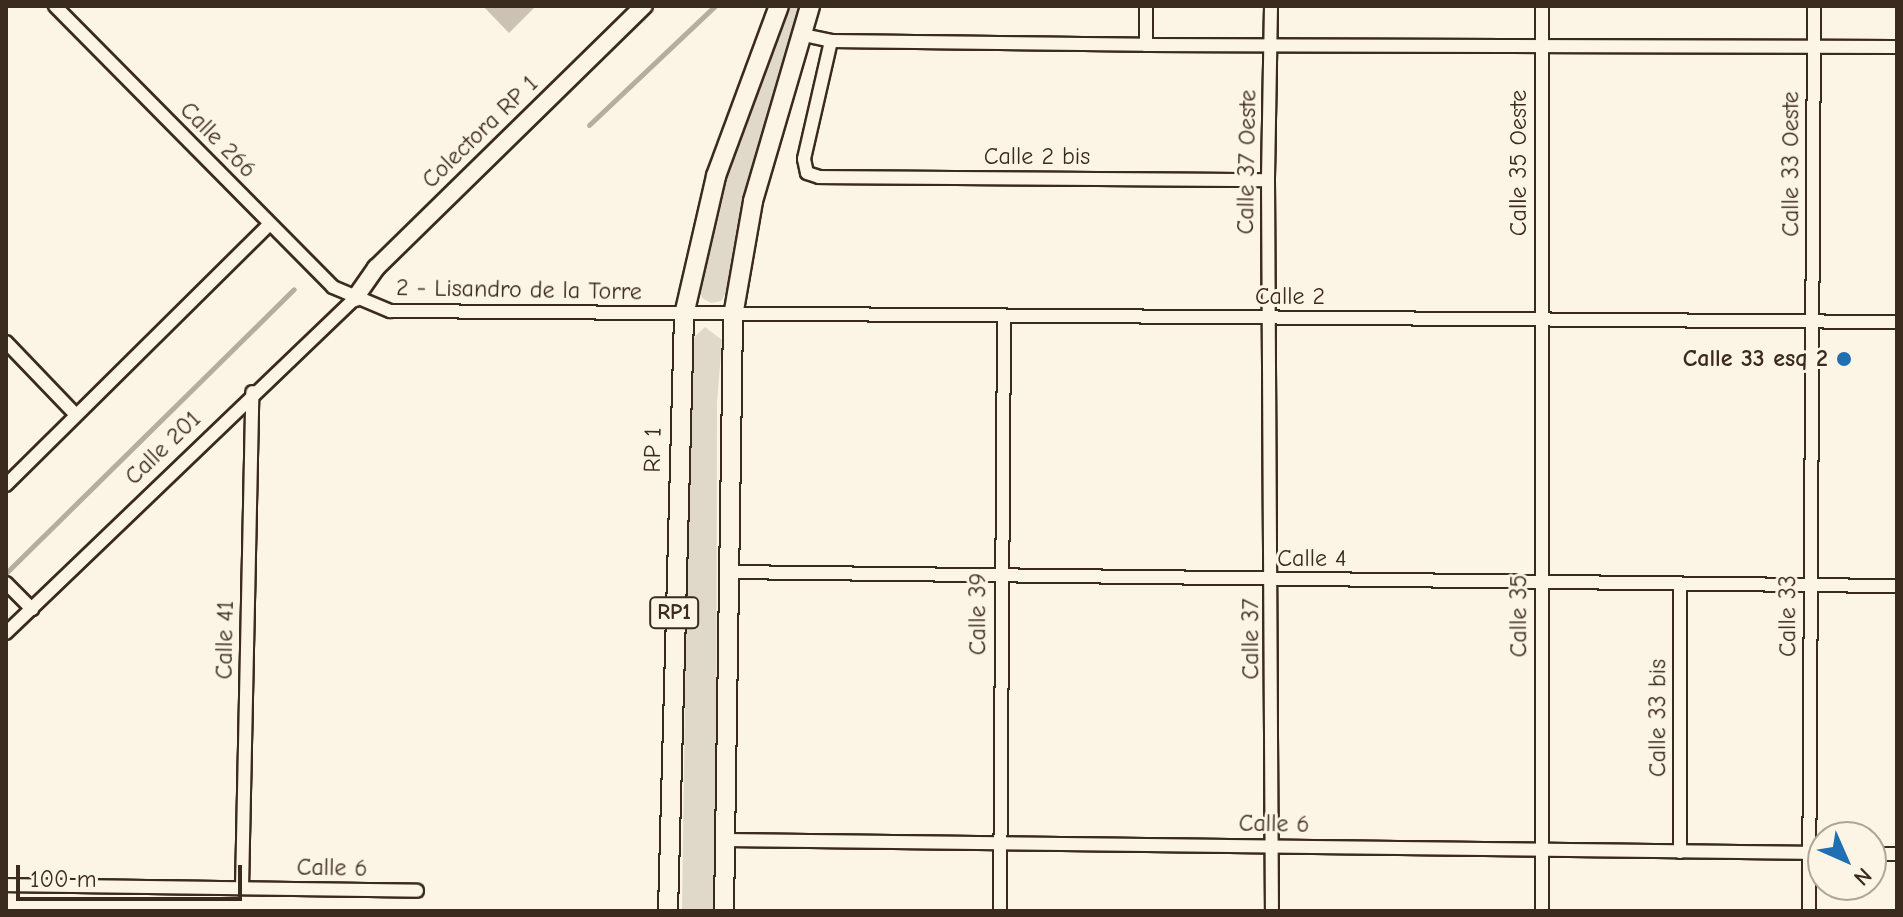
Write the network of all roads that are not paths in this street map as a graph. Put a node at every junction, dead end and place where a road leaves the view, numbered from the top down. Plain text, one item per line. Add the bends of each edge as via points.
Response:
1 (55, 6) edge
2 (644, 6) edge
3 (779, 6) edge
4 (810, 6) edge
5 (1146, 6) edge
6 (1271, 6) edge
7 (1542, 6) edge
8 (1814, 6) edge
9 (799, 34) junction
10 (831, 41) junction
11 (1271, 44) junction
12 (1541, 44) junction
13 (1146, 45) junction
14 (1814, 45) junction
15 (1897, 47) edge
16 (1268, 180) junction
17 (270, 224) junction
18 (355, 298) junction
19 (684, 315) junction
20 (733, 316) junction
21 (1004, 317) junction
22 (1269, 319) junction
23 (1541, 320) junction
24 (1811, 322) junction
25 (1897, 322) edge
26 (6, 342) edge
27 (252, 392) junction
28 (76, 415) junction
29 (6, 485) edge
30 (727, 572) junction
31 (1000, 579) junction
32 (1273, 581) junction
33 (1540, 582) junction
34 (6, 583) edge
35 (1680, 585) junction
36 (1809, 586) junction
37 (1897, 586) edge
38 (32, 609) junction
39 (6, 633) edge
40 (1816, 821) edge
41 (725, 840) junction
42 (1000, 845) junction
43 (1272, 846) junction
44 (1542, 851) junction
45 (1680, 852) junction
46 (1807, 853) edge
47 (6, 885) edge
48 (242, 888) junction
49 (417, 891) dead end
50 (668, 911) edge
51 (724, 911) edge
52 (1000, 911) edge
53 (1272, 911) edge
54 (1542, 911) edge

1 - 17 street, Calle 266
2 - 18 main road, Colectora RP 1 via 376,268
3 - 19 main road, RP 1 / RP1 via 720,161
4 - 9 main road, RP1
5 - 13 street
6 - 11 street, Calle 37 Oeste
7 - 12 street, Calle 35 Oeste
8 - 14 street, Calle 33 Oeste
9 - 10 street
9 - 20 main road, RP1 via 753,201
10 - 13 street
10 - 16 street, Calle 2 bis via 804,159 807,173
11 - 12 street
11 - 13 street
11 - 16 street, Calle 37 Oeste
12 - 14 street
12 - 23 street, Calle 35 Oeste
14 - 15 street
14 - 24 street, Calle 33 Oeste
16 - 22 street, Calle 37 Oeste
17 - 18 street, Calle 266 via 333,287
17 - 28 street
18 - 19 street, 2 - Lisandro de la Torre via 390,311
18 - 27 street, Calle 201
19 - 20 street, Calle 2
19 - 50 main road, RP 1 / RP1
20 - 21 street, Calle 2
20 - 30 main road, RP1
21 - 22 street, Calle 2
21 - 31 street, Calle 39
22 - 23 street, Calle 2
22 - 32 street, Calle 37
23 - 24 street, Calle 2
23 - 33 street, Calle 35
24 - 25 street, Calle 2
24 - 36 street, Calle 33
26 - 28 street
27 - 38 street, Calle 201
27 - 48 street, Calle 41
28 - 29 street
30 - 31 street, Calle 4
30 - 41 main road, RP1
31 - 32 street, Calle 4
31 - 42 street, Calle 39
32 - 33 street, Calle 4
32 - 43 street, Calle 37
33 - 35 street, Calle 4
33 - 44 street, Calle 35
34 - 38 street
35 - 36 street, Calle 4
35 - 45 street, Calle 33 bis
36 - 37 street, Calle 4
36 - 40 street, Calle 33
38 - 39 street, Calle 201
41 - 42 street, Calle 6
41 - 51 main road, RP1
42 - 43 street, Calle 6
42 - 52 street, Calle 39
43 - 44 street, Calle 6
43 - 53 street, Calle 37
44 - 45 street, Calle 6
44 - 54 street, Calle 35
45 - 46 street, Calle 6
47 - 48 street, Calle 6
48 - 49 street, Calle 6

